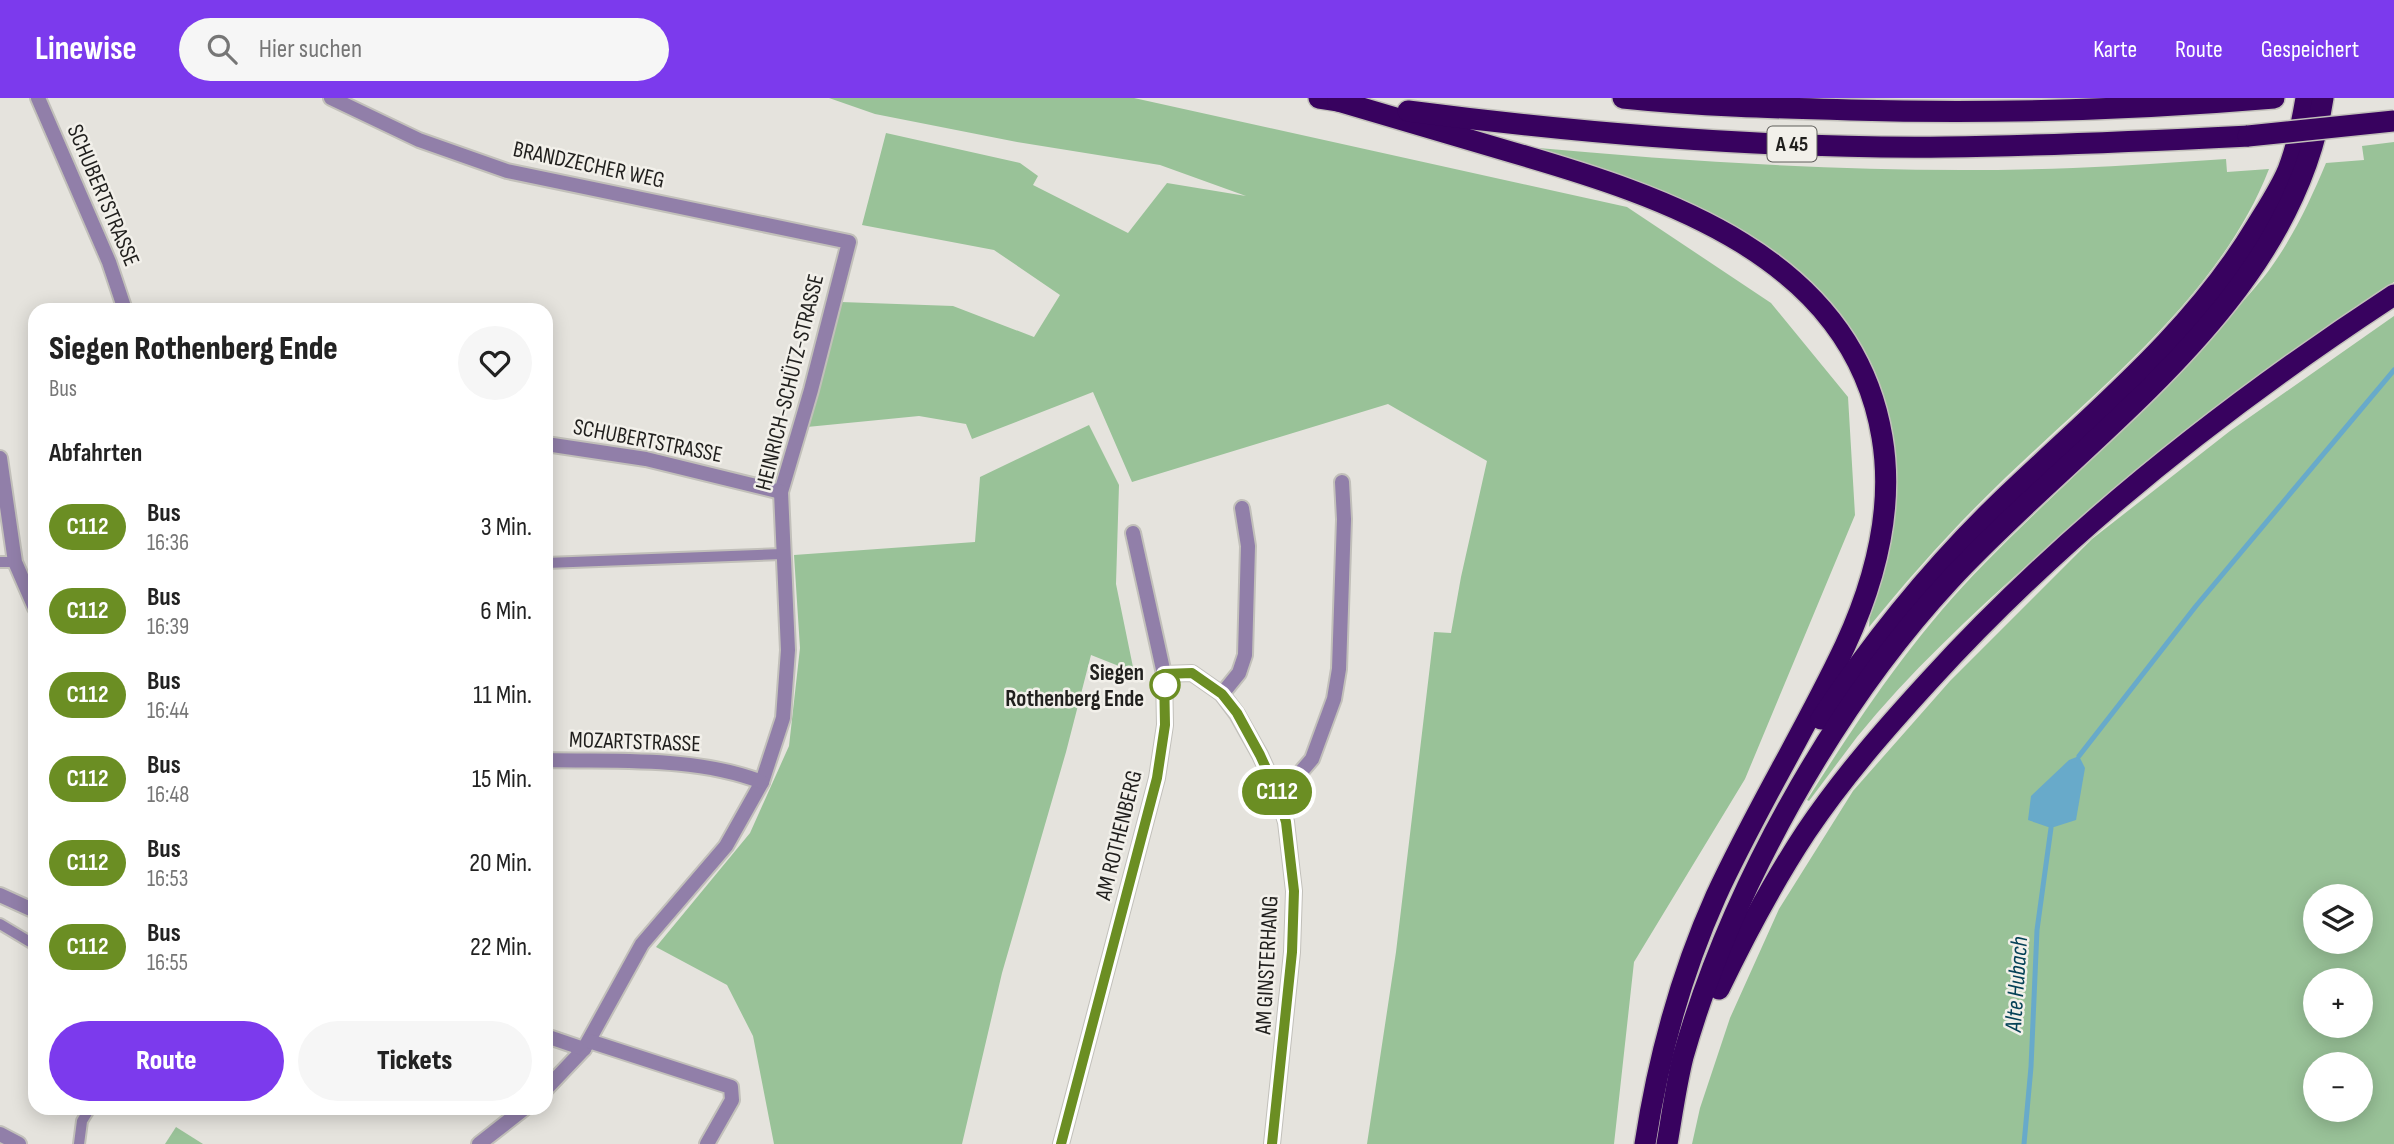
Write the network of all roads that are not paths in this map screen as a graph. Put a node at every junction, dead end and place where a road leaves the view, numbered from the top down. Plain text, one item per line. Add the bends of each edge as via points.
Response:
1 (38, 98) edge
2 (331, 98) edge
3 (1623, 98) edge
4 (2163, 98) edge
5 (2306, 98) edge
6 (2323, 98) edge
7 (2266, 99) edge
8 (1329, 100) edge
9 (2214, 103) junction
10 (2394, 121) edge
11 (849, 242) joint
12 (2394, 295) edge
13 (123, 303) edge
14 (553, 445) edge
15 (0, 457) edge
16 (1342, 482) dead end
17 (781, 492) junction
18 (1242, 508) dead end
19 (1133, 533) dead end
20 (782, 554) junction
21 (0, 562) edge
22 (15, 562) junction
23 (553, 563) edge
24 (28, 592) edge
25 (1164, 674) junction
26 (1222, 694) junction
27 (553, 760) edge
28 (762, 782) junction
29 (1276, 790) junction
30 (1763, 805) junction
31 (0, 895) edge
32 (28, 908) edge
33 (0, 924) edge
34 (28, 941) edge
35 (553, 1038) edge
36 (586, 1045) junction
37 (553, 1081) edge
38 (86, 1115) edge
39 (516, 1115) edge
40 (0, 1134) edge
41 (19, 1144) edge
42 (79, 1144) edge
43 (480, 1144) edge
44 (707, 1144) edge
45 (1061, 1144) edge
46 (1272, 1144) edge
47 (1645, 1144) edge
48 (1667, 1144) edge

1 - 13 street, SCHUBERTSTRASSE
2 - 11 street, BRANDZECHER WEG via 419,140 507,171
3 - 9 highway, A 45 via 1924,112
4 - 9 highway
5 - 30 highway via 2288,170 2244,248 2217,284 2158,351 1934,570 1852,673
6 - 48 highway via 2305,169 2286,214 2228,302 2141,395 1949,581 1859,695 1805,779 1765,853 1703,996 1683,1059
7 - 9 highway, A 45
8 - 10 highway, A 45, bridge via 1627,135 1944,147 2248,136
8 - 30 highway via 1604,179 1688,213 1779,268 1846,338 1873,394 1882,432 1886,482 1880,541 1845,645
11 - 17 street, HEINRICH-SCHÜTZ-STRASSE
12 - 48 highway via 2266,383 2090,524 1964,643 1873,743 1807,831 1744,939 1718,990
14 - 17 street, SCHUBERTSTRASSE via 646,459
15 - 22 street
16 - 29 street via 1339,669 1334,699 1312,759 1294,780
17 - 20 street, HEINRICH-SCHÜTZ-STRASSE
18 - 26 street via 1248,545 1245,655 1239,673
19 - 25 street, AM ROTHENBERG
20 - 23 lane
20 - 28 street, HEINRICH-SCHÜTZ-STRASSE via 788,650 783,718
21 - 22 lane
22 - 24 street
25 - 26 street, AM GINSTERHANG via 1192,673
25 - 45 street, AM ROTHENBERG via 1165,725 1157,778
26 - 29 street, AM GINSTERHANG
27 - 28 street, MOZARTSTRASSE via 691,763
28 - 36 street, HEINRICH-SCHÜTZ-STRASSE via 726,846 642,944
29 - 46 street, AM GINSTERHANG via 1286,822 1294,891
30 - 47 highway via 1691,958 1665,1045
31 - 32 street
33 - 34 lane
35 - 36 street
36 - 37 street, HEINRICH-SCHÜTZ-STRASSE
36 - 44 street via 731,1087 732,1100
38 - 42 lane
39 - 43 street
40 - 41 street

